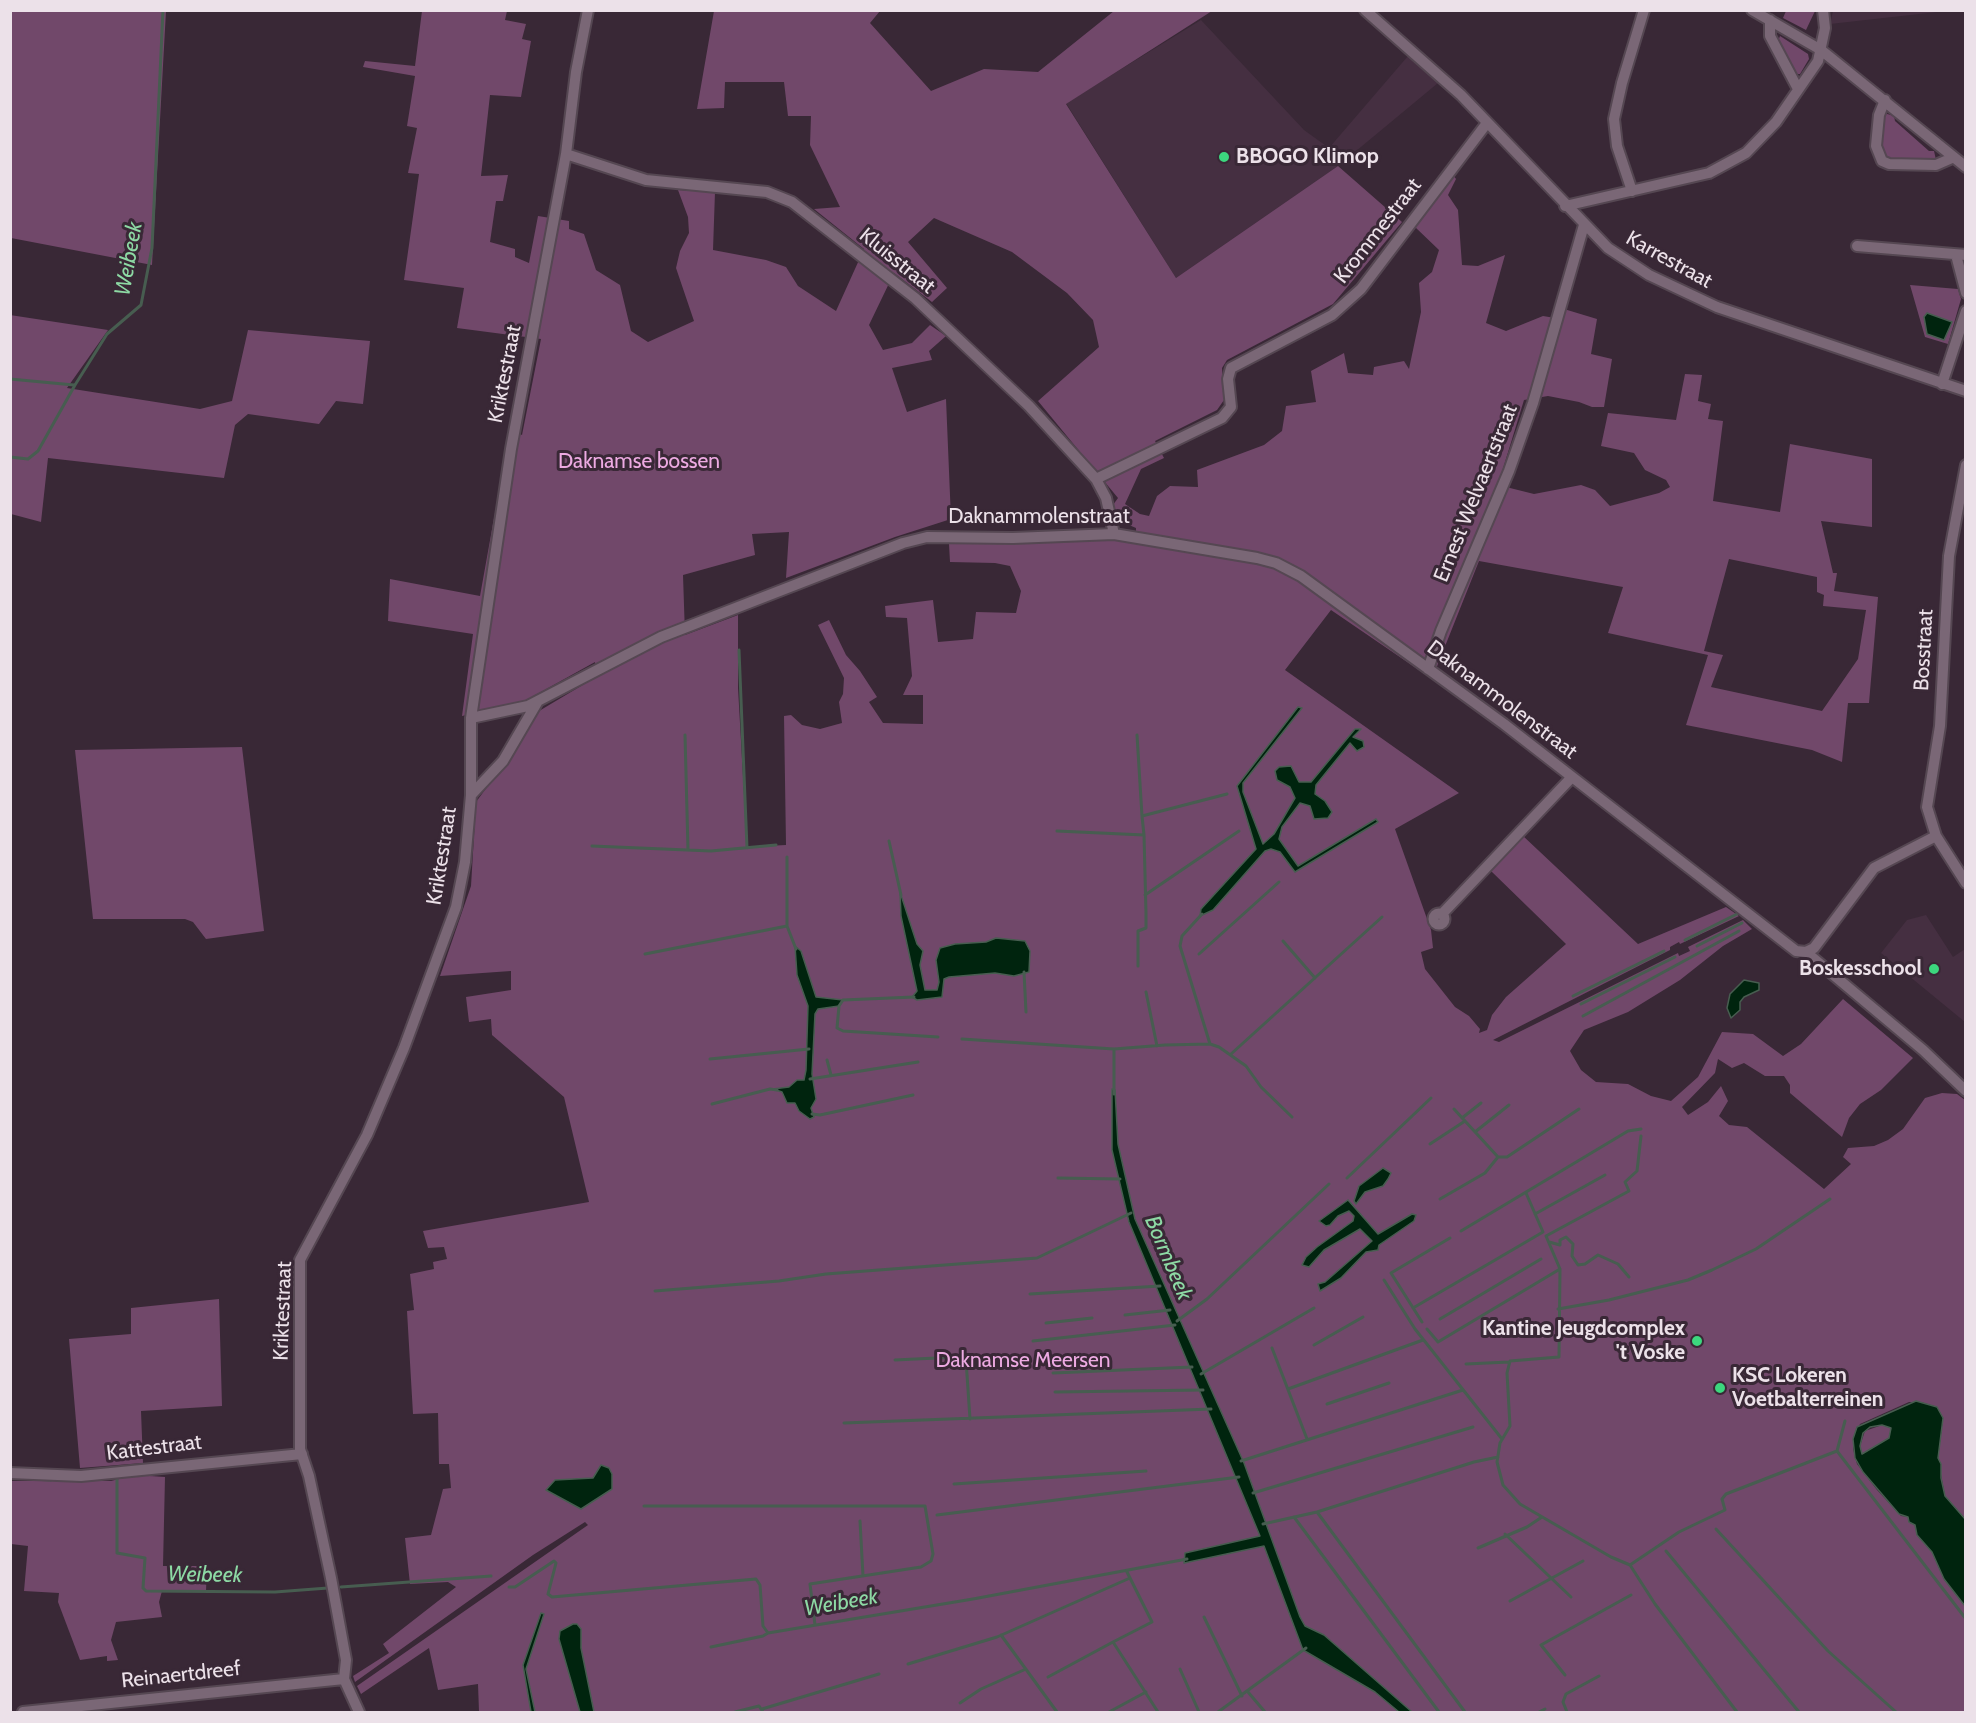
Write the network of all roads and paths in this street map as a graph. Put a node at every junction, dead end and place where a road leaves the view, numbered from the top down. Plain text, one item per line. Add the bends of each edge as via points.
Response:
1 (588, 10) edge
2 (1365, 10) edge
3 (1644, 10) edge
4 (1752, 10) edge
5 (1823, 10) edge
6 (1770, 20) junction
7 (1821, 50) junction
8 (1798, 89) junction
9 (1885, 100) junction
10 (1487, 123) junction
11 (566, 154) junction
12 (1952, 158) junction
13 (1965, 168) edge
14 (1632, 191) junction
15 (1565, 206) junction
16 (1584, 225) junction
17 (1857, 246) dead end
18 (1960, 255) edge
19 (1965, 293) edge
20 (1965, 311) edge
21 (1963, 327) edge
22 (1942, 384) junction
23 (1965, 391) edge
24 (1965, 465) edge
25 (1096, 479) junction
26 (1114, 534) junction
27 (1428, 669) junction
28 (539, 700) junction
29 (471, 718) junction
30 (1572, 777) junction
31 (471, 795) junction
32 (1936, 836) junction
33 (1965, 883) edge
34 (1442, 914) dead end
35 (1806, 952) junction
36 (1965, 1091) edge
37 (302, 1454) junction
38 (10, 1473) edge
39 (344, 1679) junction
40 (23, 1713) edge
41 (359, 1713) edge

1 - 11 street, Kriktestraat
2 - 10 street, Karrestraat
3 - 14 street via 1614,119 1617,146
4 - 6 street
5 - 7 street
6 - 7 street
6 - 8 street via 1770,36
7 - 8 street via 1818,61
7 - 9 street
8 - 14 street via 1767,135 1736,161 1693,177
9 - 12 street
9 - 12 street via 1879,115 1876,146 1882,161 1936,165
10 - 15 street, Karrestraat
10 - 25 street, Krommestraat via 1361,289 1332,315 1231,368 1228,379 1232,407 1222,418
11 - 25 street, Kluisstraat via 646,180 767,192 792,202 915,298 1029,406
11 - 29 street, Kriktestraat via 511,449
12 - 13 street
14 - 15 street
15 - 16 street, Karrestraat
16 - 22 street, Karrestraat via 1608,248 1691,297
16 - 27 street, Ernest Welvaertstraat via 1512,464
17 - 18 street
18 - 19 street
20 - 21 street
21 - 22 street
22 - 23 street, Karrestraat
24 - 32 street, Bosstraat via 1949,556 1940,726 1927,807
25 - 26 street, Kluisstraat via 1106,498
26 - 27 street, Daknammolenstraat via 1230,551 1276,563 1300,576
26 - 28 street, Daknammolenstraat via 949,536 903,543 661,637
27 - 30 street, Daknammolenstraat
28 - 29 street, Daknammolenstraat
28 - 31 street via 502,761
29 - 31 street, Kriktestraat
30 - 34 street, Daknammolenstraat
30 - 35 street, Daknammolenstraat via 1796,951
31 - 37 street, Kriktestraat via 456,907 435,967 367,1135 300,1260
32 - 33 street, Bosstraat
32 - 35 street via 1874,868 1815,946
35 - 36 street, Daknammolenstraat via 1923,1050
37 - 38 street, Kattestraat via 81,1476
37 - 39 street, Kriktestraat via 331,1578 346,1660
39 - 40 street, Reinaertdreef
39 - 41 street

